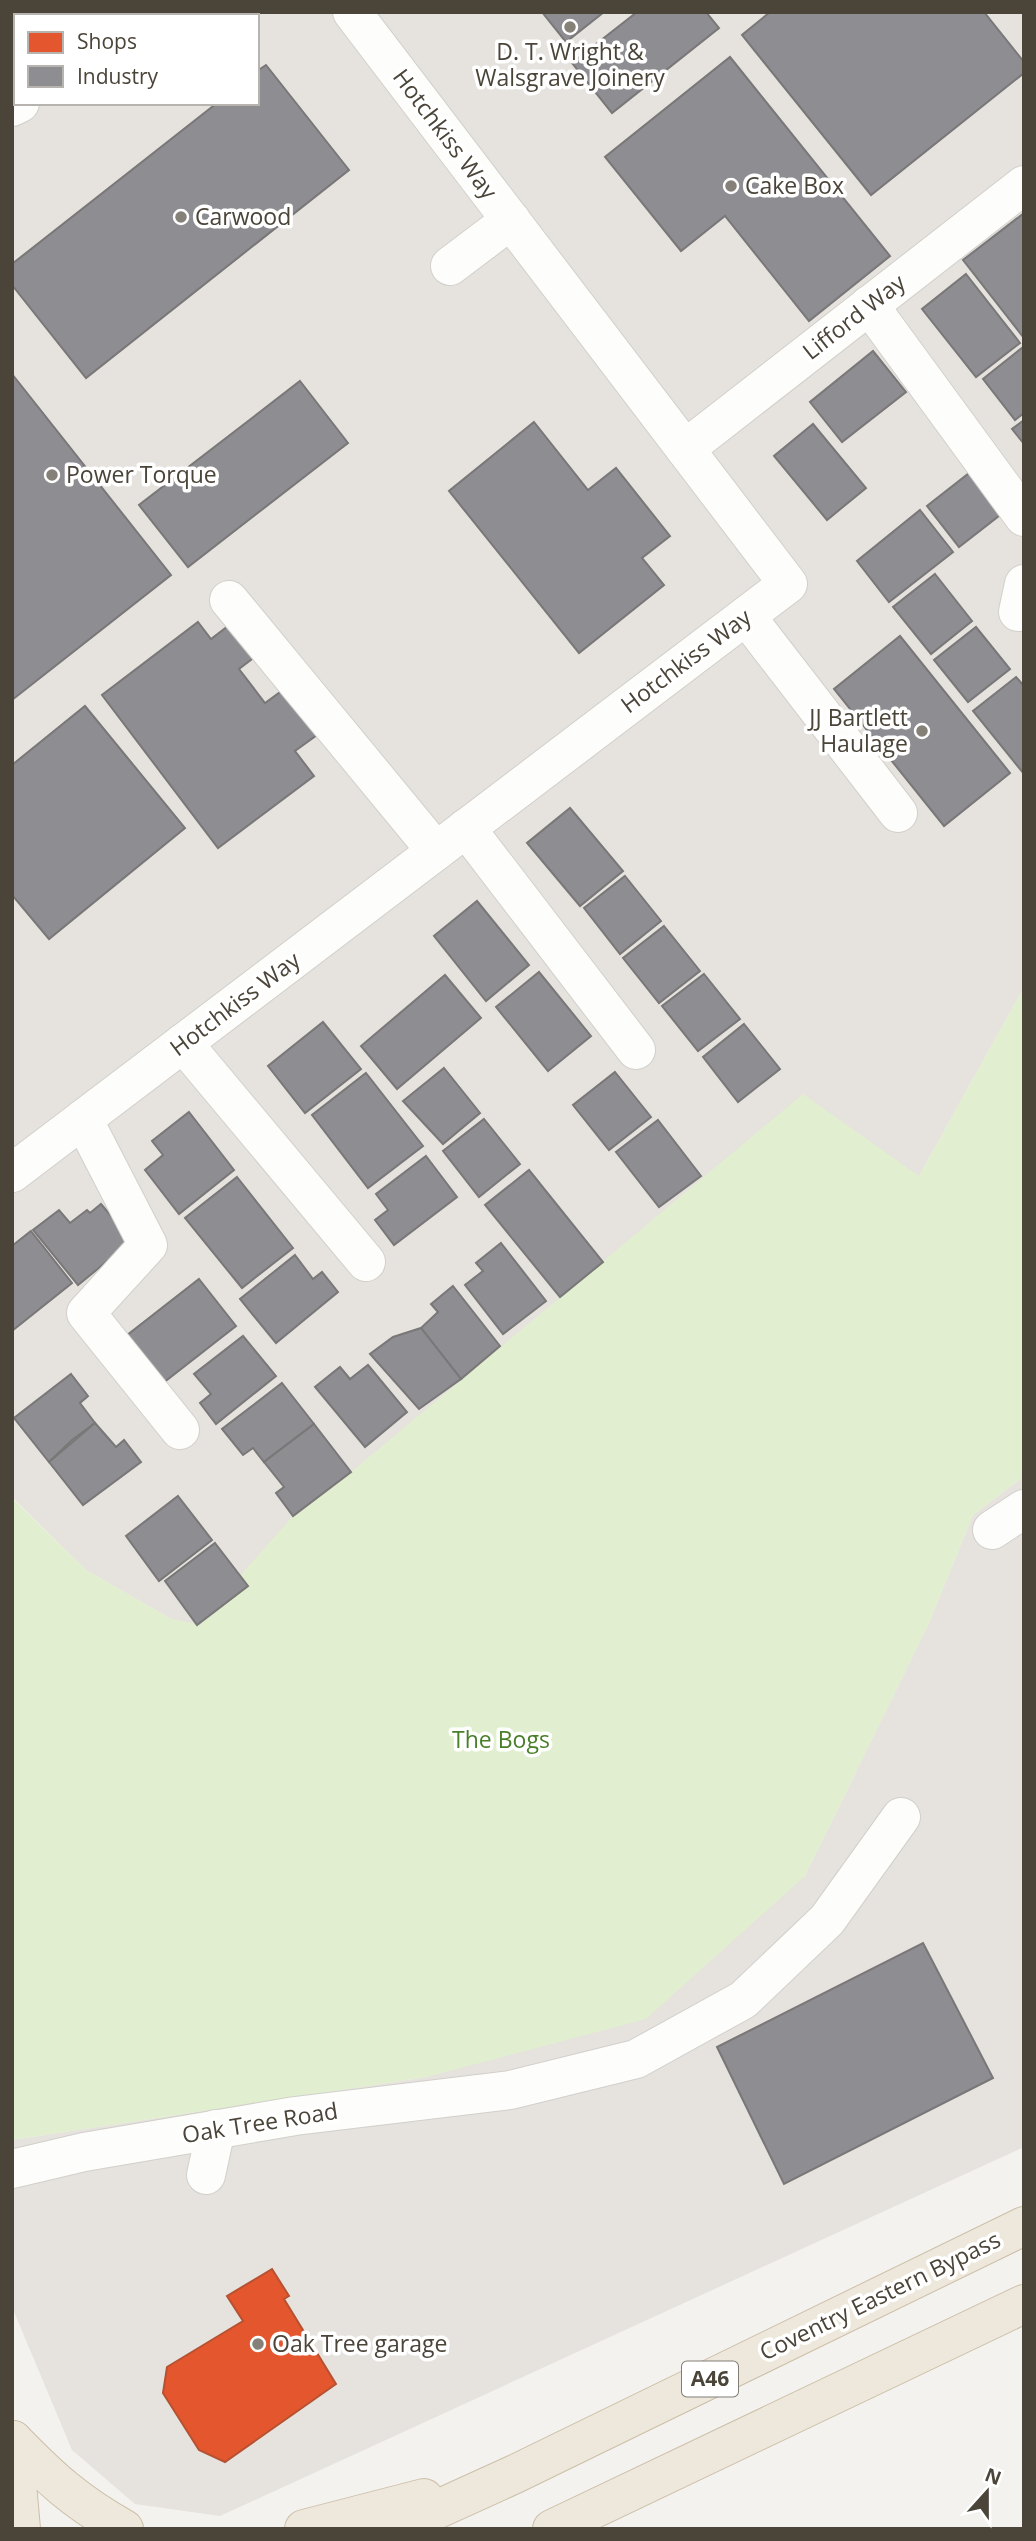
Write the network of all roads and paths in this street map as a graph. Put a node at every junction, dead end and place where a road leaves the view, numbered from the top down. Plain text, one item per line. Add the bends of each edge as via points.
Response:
1 (352, 12) edge
2 (1024, 185) edge
3 (511, 220) junction
4 (450, 266) dead end
5 (869, 305) junction
6 (685, 449) junction
7 (1024, 517) edge
8 (229, 600) dead end
9 (746, 616) junction
10 (898, 813) dead end
11 (467, 828) junction
12 (436, 851) junction
13 (183, 1043) junction
14 (636, 1050) dead end
15 (83, 1119) junction
16 (12, 1173) edge
17 (366, 1262) dead end
18 (180, 1430) dead end
19 (1024, 1510) edge
20 (992, 1530) dead end
21 (901, 1817) dead end
22 (216, 2129) junction
23 (12, 2169) edge
24 (206, 2175) dead end
25 (1024, 2226) edge
26 (1024, 2304) edge
27 (13, 2440) edge
28 (515, 2474) junction
29 (641, 2488) junction
30 (21, 2529) edge
31 (124, 2529) edge
32 (304, 2529) edge
33 (394, 2529) edge
34 (552, 2529) edge
35 (598, 2529) edge

1 - 3 street, Hotchkiss Way
2 - 5 street, Lifford Way
3 - 4 street
3 - 6 street, Hotchkiss Way
5 - 6 street, Lifford Way
5 - 7 street
6 - 9 street, Hotchkiss Way via 788,584
8 - 12 street
9 - 10 street
9 - 11 street, Hotchkiss Way
11 - 12 street, Hotchkiss Way
11 - 14 street
12 - 13 street, Hotchkiss Way
13 - 15 street, Hotchkiss Way
13 - 17 street
15 - 16 street, Hotchkiss Way
15 - 18 street via 148,1245 86,1313
19 - 20 street
21 - 22 street, Oak Tree Road via 827,1920 743,2000 636,2059 510,2090
22 - 23 street, Oak Tree Road
22 - 24 street
25 - 28 highway, Coventry Eastern Bypass / A46
26 - 29 highway
27 - 30 highway
27 - 31 highway via 58,2486
28 - 32 highway
28 - 33 highway, Coventry Eastern Bypass / A46
29 - 34 highway
29 - 35 street

